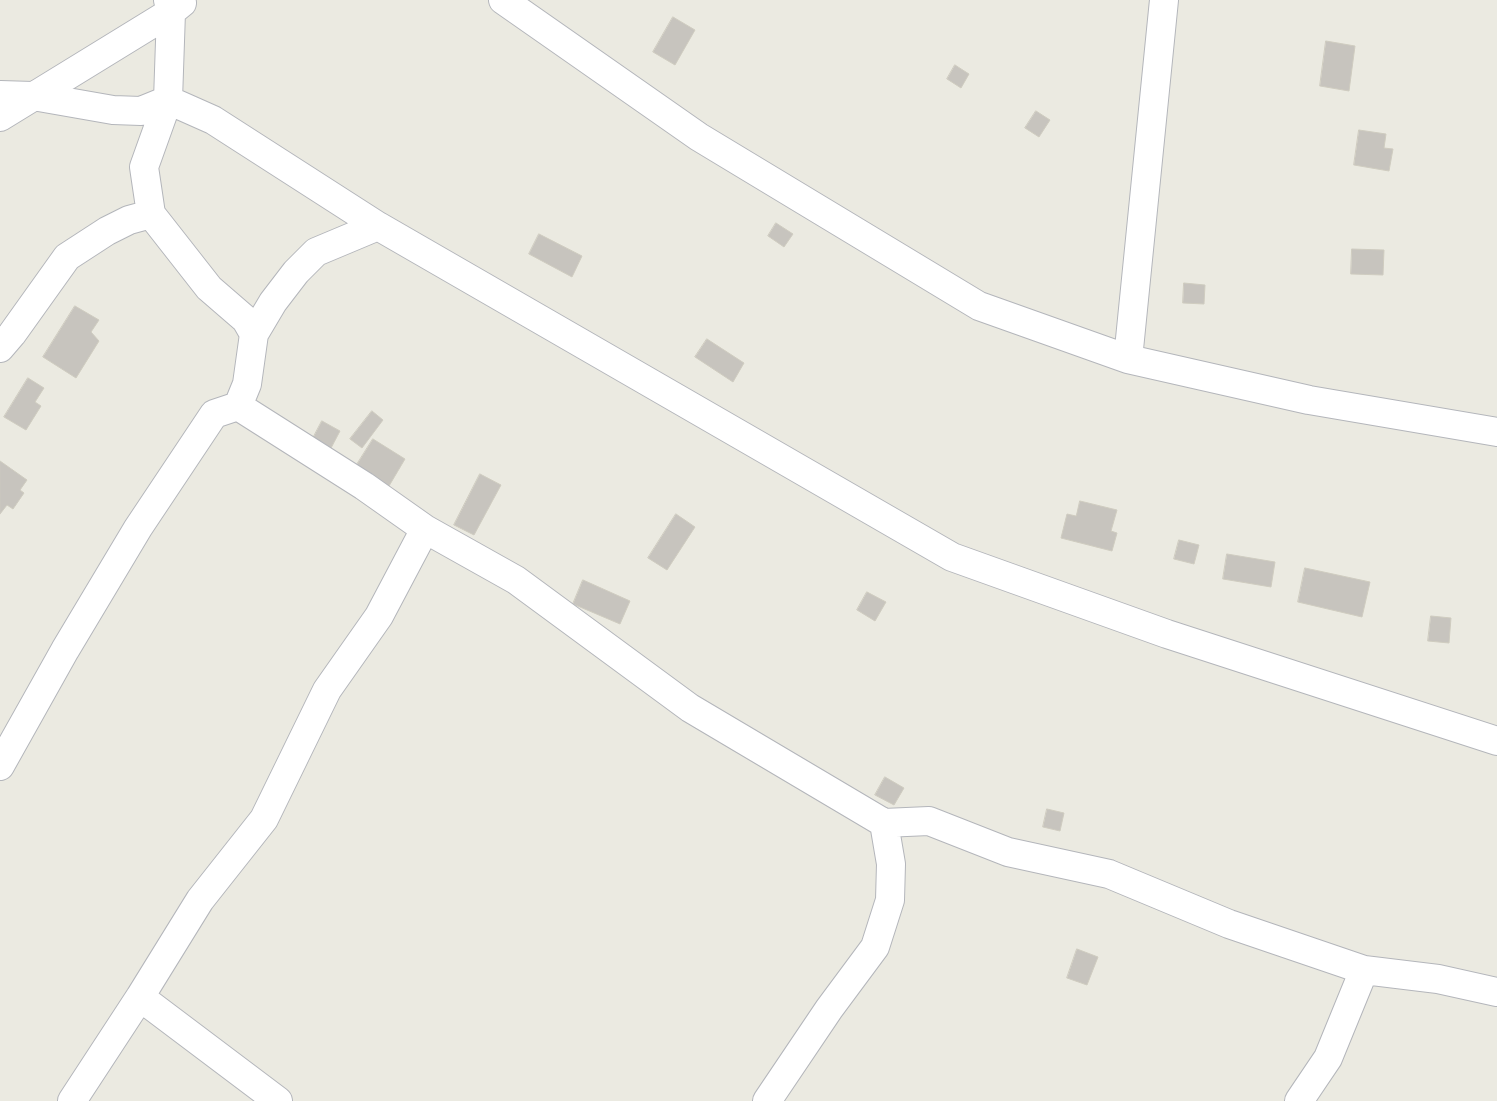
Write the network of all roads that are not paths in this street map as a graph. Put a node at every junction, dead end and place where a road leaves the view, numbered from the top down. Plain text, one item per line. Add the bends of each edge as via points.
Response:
1 (503, 0) edge
2 (1164, 0) edge
3 (175, 4) edge
4 (0, 95) edge
5 (33, 96) junction
6 (168, 100) junction
7 (0, 117) edge
8 (152, 214) junction
9 (378, 226) junction
10 (254, 334) junction
11 (0, 348) edge
12 (1128, 359) junction
13 (238, 406) junction
14 (1497, 432) edge
15 (425, 529) junction
16 (1497, 741) edge
17 (0, 766) edge
18 (884, 823) junction
19 (1364, 970) junction
20 (1497, 992) edge
21 (140, 997) junction
22 (72, 1101) edge
23 (278, 1101) edge
24 (767, 1101) edge
25 (1299, 1101) edge

1 - 12 street via 699,137 979,306
2 - 12 street
3 - 5 street
3 - 6 street
4 - 5 street
5 - 6 street via 113,110 141,111
5 - 7 street
6 - 8 street via 144,168
6 - 9 street via 213,120
8 - 10 street via 209,288 246,320
8 - 11 street via 107,230 67,257
9 - 10 street via 316,252 273,302
9 - 16 street via 952,557 1167,634
10 - 13 street via 247,384
12 - 14 street via 1309,400
13 - 15 street
13 - 17 street via 214,414 128,544
15 - 18 street via 516,580 690,708
15 - 21 street via 379,616 327,690 264,819 200,900
18 - 19 street via 930,821 1008,852 1109,874 1229,924
18 - 24 street via 891,864 890,900 875,947
19 - 20 street via 1438,979
19 - 25 street via 1328,1058
21 - 22 street
21 - 23 street

